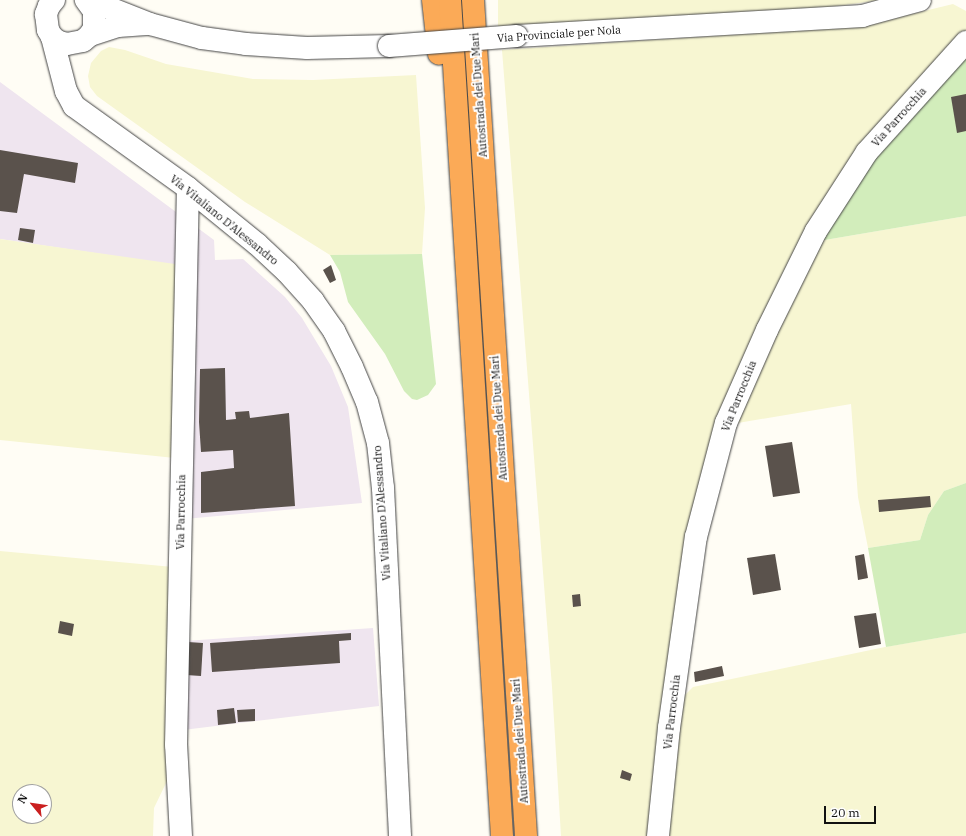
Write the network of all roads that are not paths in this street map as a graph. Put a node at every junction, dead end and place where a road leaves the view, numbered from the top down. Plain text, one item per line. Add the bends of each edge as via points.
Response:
1 (87, 0) edge
2 (433, 0) edge
3 (450, 0) edge
4 (474, 0) edge
5 (920, 0) edge
6 (45, 5) edge
7 (150, 24) junction
8 (52, 37) junction
9 (87, 38) junction
10 (966, 42) edge
11 (64, 82) junction
12 (188, 188) junction
13 (476, 411) junction
14 (181, 836) edge
15 (400, 836) edge
16 (502, 836) edge
17 (526, 836) edge
18 (658, 836) edge

1 - 7 street, Via Provinciale per Nola
1 - 9 street via 94,11 95,19 94,28
2 - 13 highway
3 - 13 highway, Autostrada dei Due Mari
4 - 17 highway, Autostrada dei Due Mari
5 - 7 street, Via Provinciale per Nola, bridge via 862,16 390,46 307,48 246,44 202,38
6 - 8 street, Via Vitaliano D'Alessandro via 46,26
7 - 9 street, Via Provinciale per Nola via 118,26
8 - 9 street, Via Provinciale per Nola via 67,44
8 - 11 street, Via Vitaliano D'Alessandro
9 - 11 street
10 - 18 street, Via Parrocchia via 867,152 816,231 767,330 726,423 696,537 668,728
11 - 12 street, Via Vitaliano D'Alessandro via 68,98 74,106
12 - 14 street, Via Parrocchia via 176,745
12 - 15 street, Via Vitaliano D'Alessandro via 262,249 313,301 334,331 367,402 378,443 383,488
13 - 16 highway, Autostrada dei Due Mari

